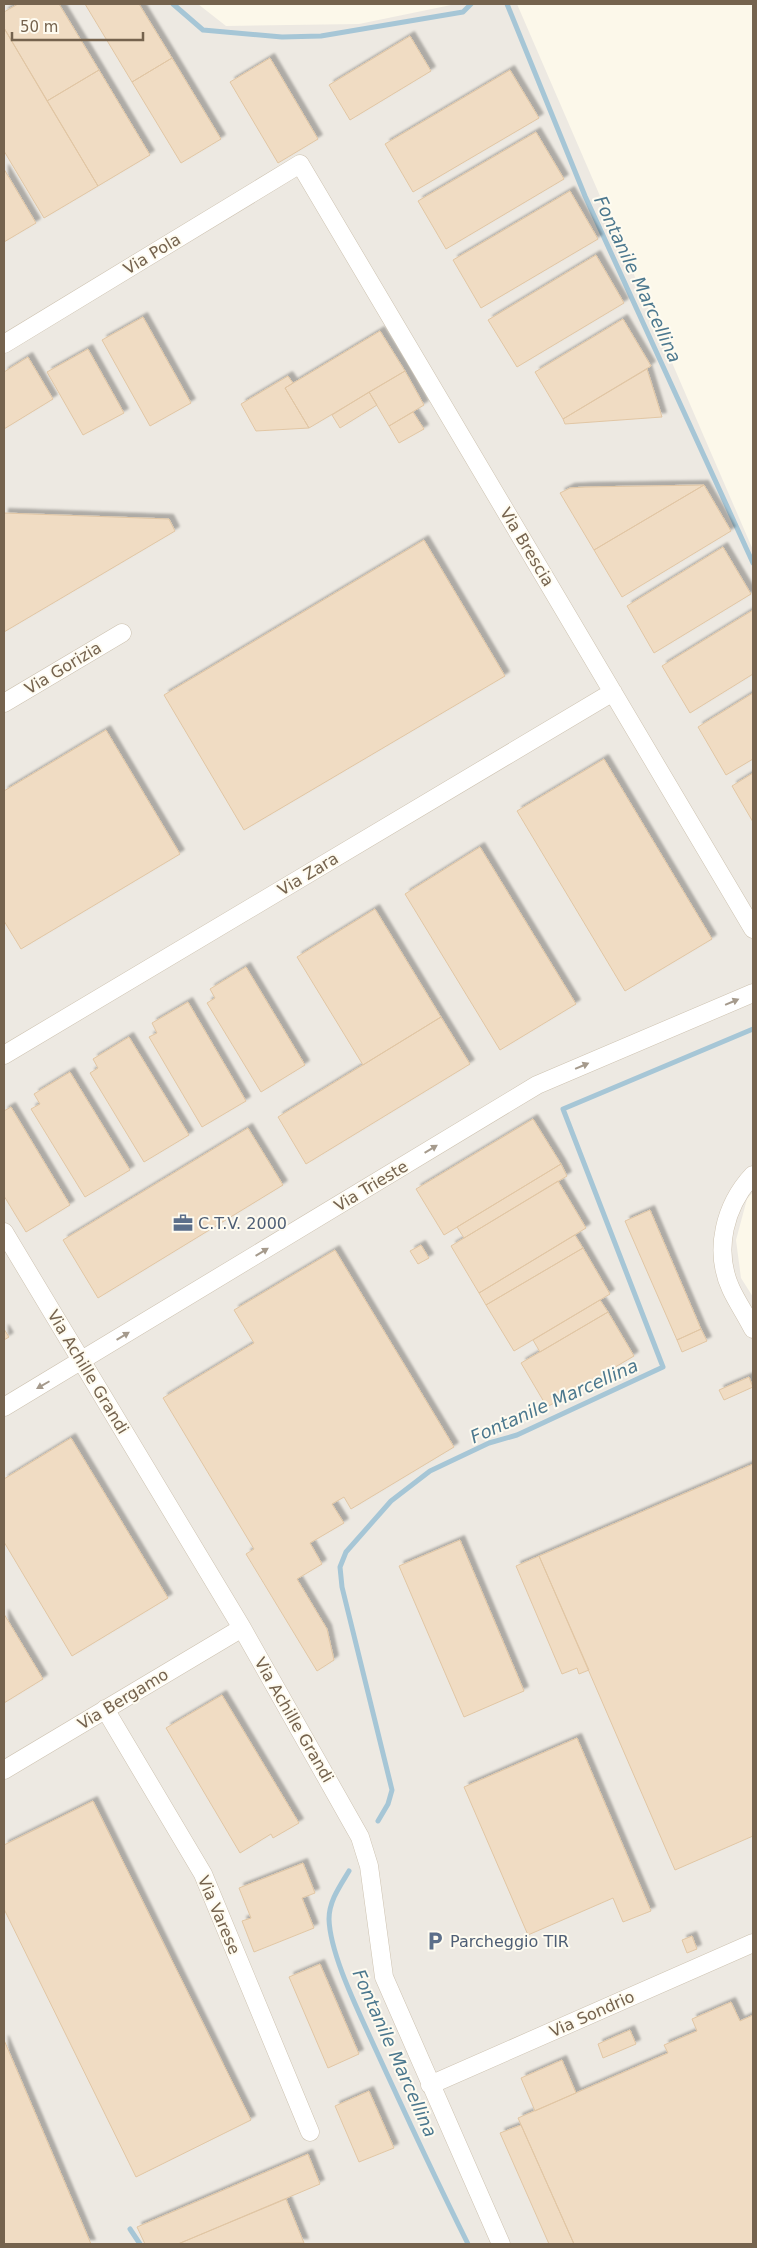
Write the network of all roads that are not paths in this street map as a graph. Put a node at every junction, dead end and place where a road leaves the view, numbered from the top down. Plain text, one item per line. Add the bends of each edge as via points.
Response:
1 (300, 164) joint
2 (4, 344) edge
3 (122, 633) dead end
4 (613, 692) junction
5 (4, 703) edge
6 (753, 929) edge
7 (753, 993) edge
8 (4, 1055) edge
9 (753, 1175) edge
10 (4, 1232) edge
11 (753, 1329) edge
12 (82, 1362) junction
13 (4, 1407) edge
14 (242, 1628) junction
15 (105, 1709) junction
16 (4, 1770) edge
17 (753, 1942) edge
18 (430, 2085) junction
19 (310, 2132) dead end
20 (502, 2244) edge

1 - 2 street, Via Pola
1 - 4 street, Via Brescia
3 - 5 street, Via Gorizia
4 - 6 street, Via Brescia
4 - 8 street, Via Zara
12 -> 7 street, Via Trieste via 537,1085
9 - 11 street via 741,1189 730,1211 723,1247 729,1283
10 - 12 street, Via Achille Grandi
12 -> 13 street, Via Trieste
12 - 14 street, Via Achille Grandi
14 - 15 street, Via Bergamo
14 - 18 street, Via Achille Grandi via 360,1836 369,1866 384,1976
15 - 16 street, Via Bergamo
15 - 19 street, Via Varese via 202,1874
17 - 18 street, Via Sondrio
18 - 20 street, Via Achille Grandi

